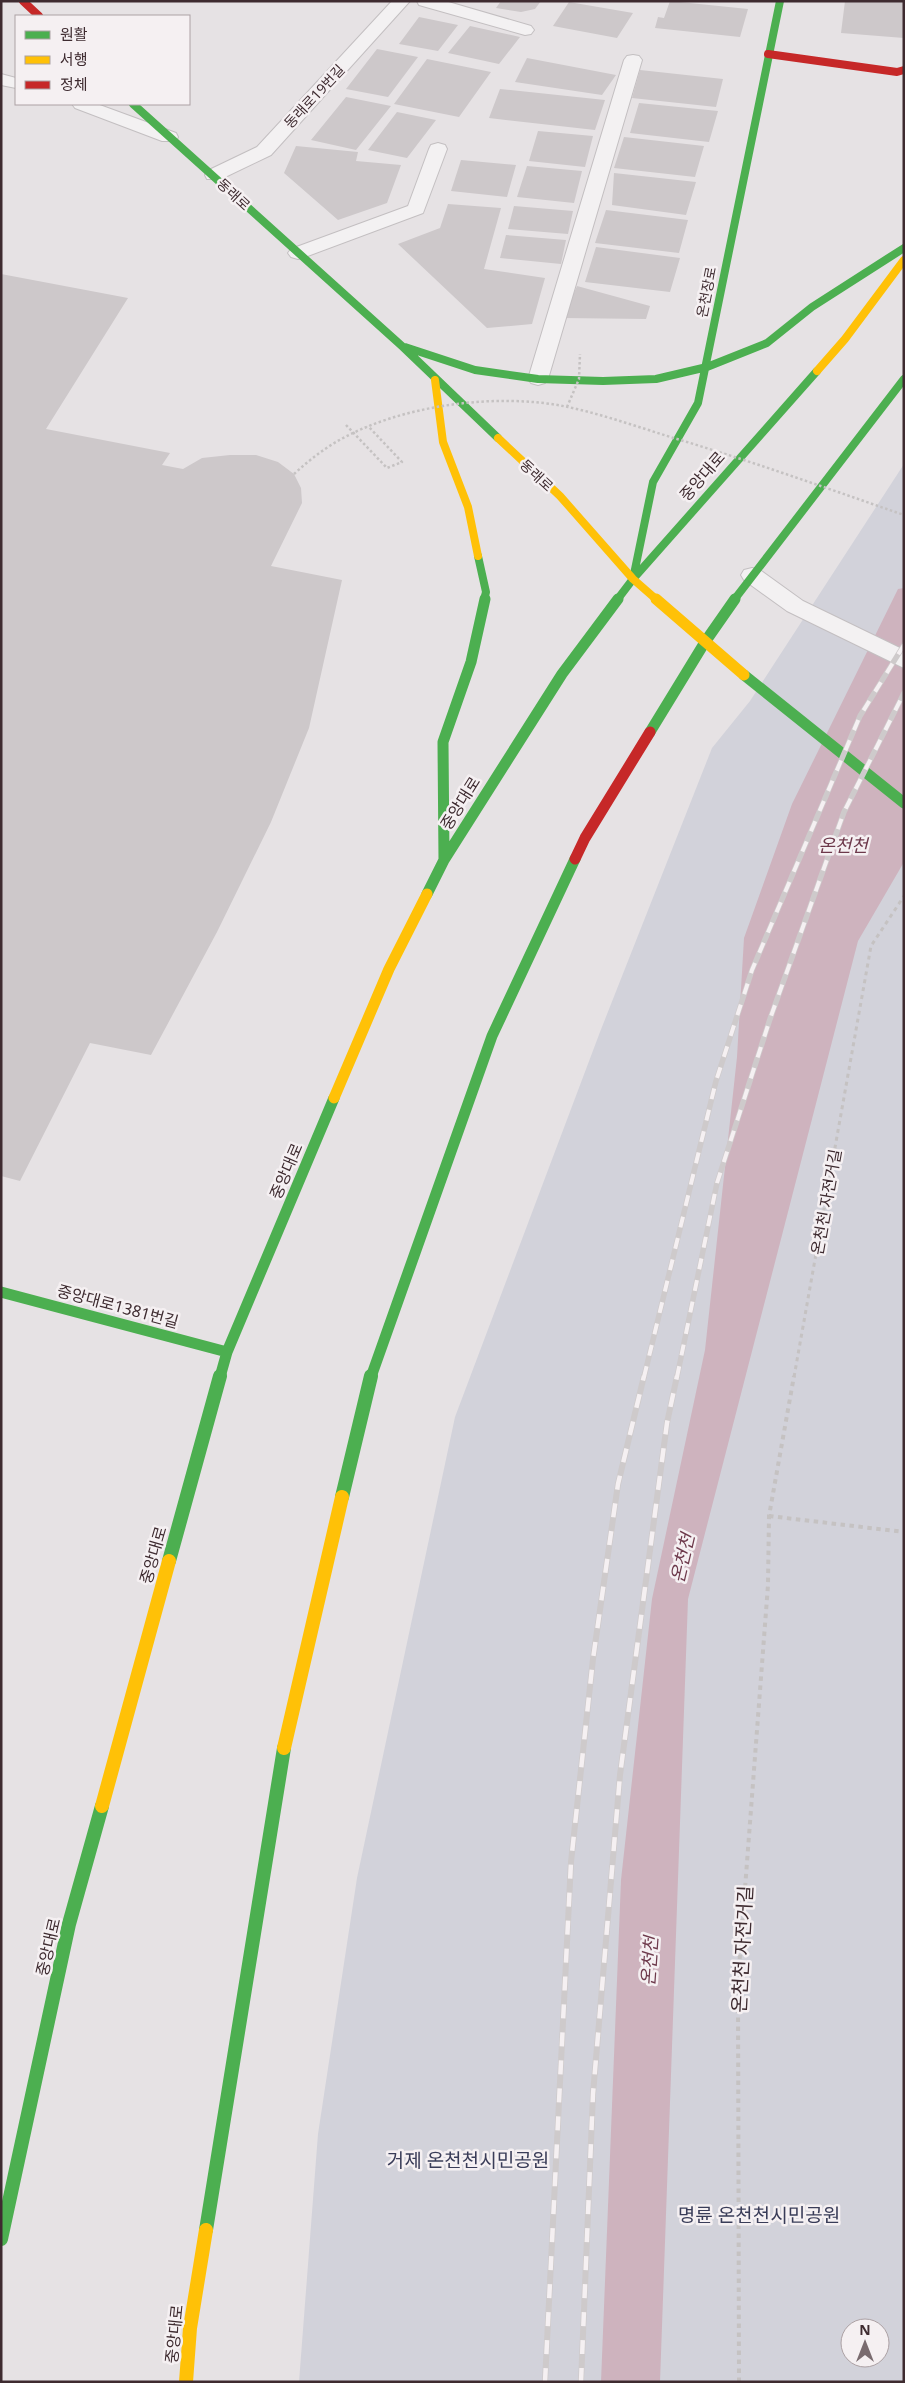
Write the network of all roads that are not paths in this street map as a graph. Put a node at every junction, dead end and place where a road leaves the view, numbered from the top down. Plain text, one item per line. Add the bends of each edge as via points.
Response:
1 (23, 1) edge
2 (402, 1) edge
3 (425, 1) edge
4 (780, 1) edge
5 (38, 15) edge
6 (525, 30) dead end
7 (768, 54) junction
8 (633, 60) dead end
9 (901, 71) edge
10 (1, 79) edge
11 (15, 83) edge
12 (84, 105) edge
13 (134, 105) edge
14 (169, 137) junction
15 (438, 149) dead end
16 (214, 175) junction
17 (904, 248) edge
18 (298, 252) junction
19 (904, 260) edge
20 (403, 346) junction
21 (707, 367) junction
22 (538, 379) junction
23 (904, 379) edge
24 (434, 380) junction
25 (752, 575) junction
26 (633, 579) junction
27 (705, 642) junction
28 (904, 660) edge
29 (904, 803) edge
30 (444, 860) junction
31 (1, 1292) edge
32 (227, 1352) junction
33 (1, 2239) edge
34 (186, 2382) edge

1 - 5 main road
2 - 16 street, 동래로19번길 via 264,151
3 - 6 street
4 - 7 main road, 온천장로
7 - 9 main road
7 - 21 main road, 온천장로
8 - 22 street
10 - 11 street
12 - 14 street, 동래로
13 - 14 main road, 동래로
14 - 16 main road, 동래로
15 - 18 street via 416,209
16 - 18 main road, 동래로
17 - 21 main road via 812,307 767,343
18 - 20 main road, 동래로
19 - 26 main road, 중앙대로 via 845,339
20 - 22 main road via 475,370
20 - 24 main road, 동래로
21 - 22 main road via 656,378 603,381
21 - 26 main road, 온천장로 via 698,404 653,482
23 - 25 main road, 중앙대로
24 - 26 main road, 동래로 via 560,496
24 - 30 main road via 443,442 468,508 486,592 471,662 443,742
25 - 27 main road, 중앙대로
25 - 28 street via 795,606
26 - 27 main road, 동래로
26 - 30 main road, 중앙대로 via 562,674
27 - 29 main road, 동래로
27 - 34 main road, 중앙대로 via 585,838 492,1036 369,1382 285,1742 190,2328
30 - 32 main road, 중앙대로 via 389,969
31 - 32 main road, 중앙대로1381번길
32 - 33 main road, 중앙대로 via 70,1924

